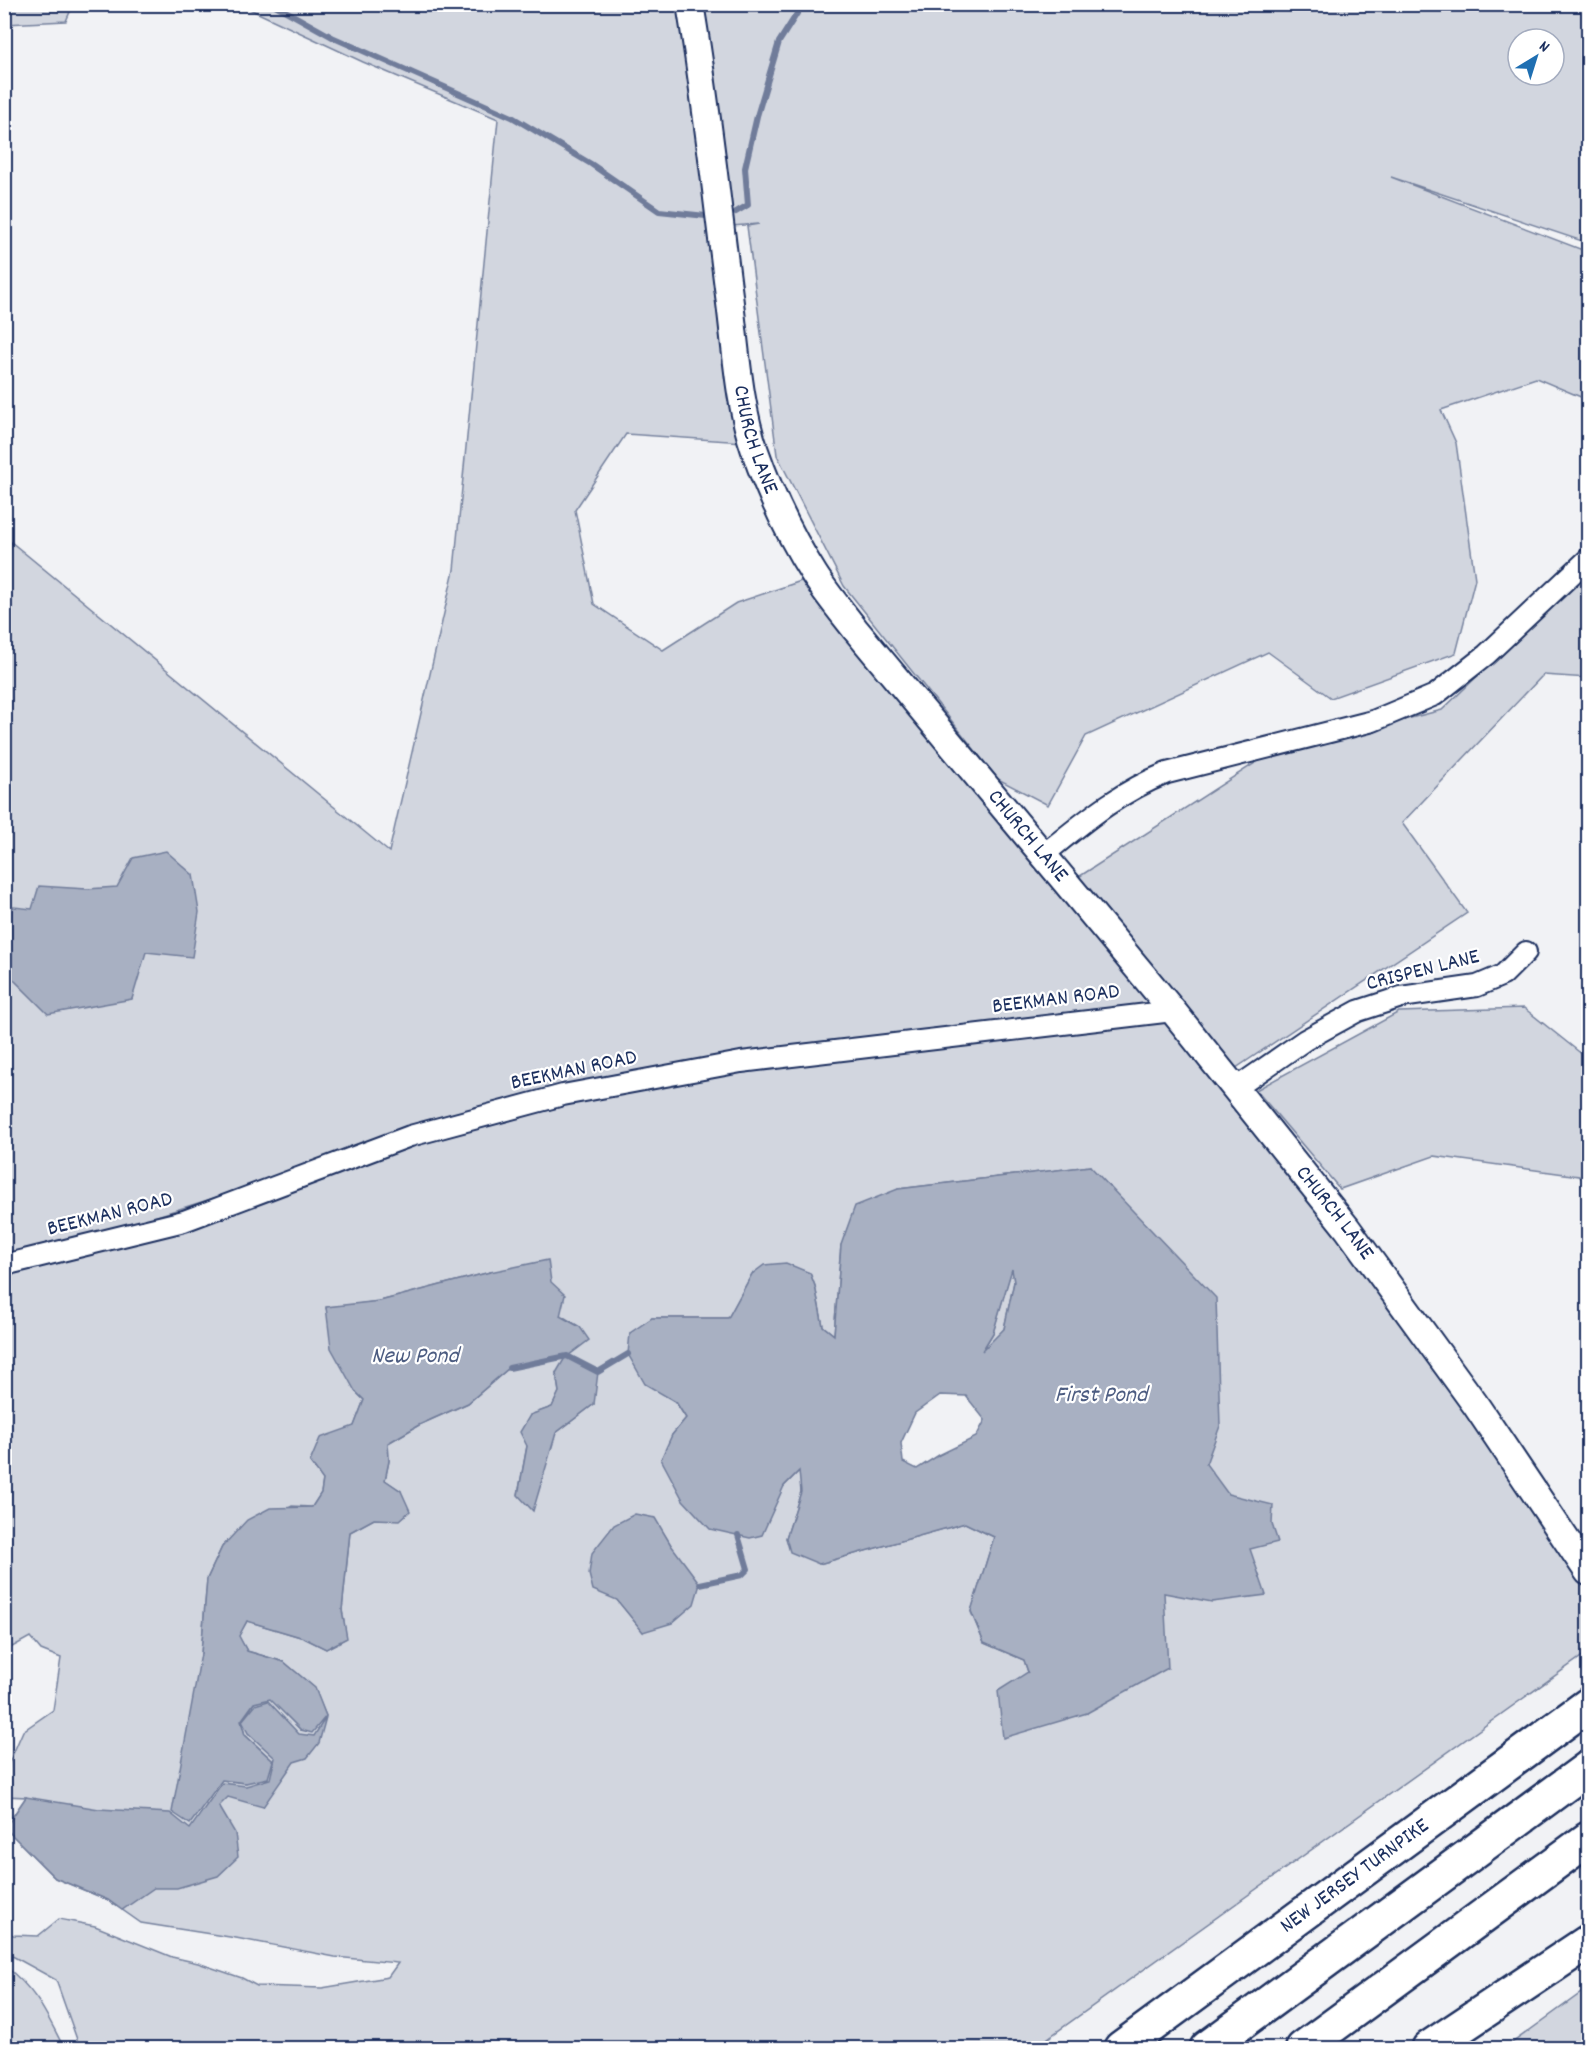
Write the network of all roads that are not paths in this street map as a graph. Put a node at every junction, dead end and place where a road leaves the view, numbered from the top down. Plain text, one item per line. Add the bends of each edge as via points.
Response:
1 (690, 4) edge
2 (1588, 559) edge
3 (1043, 855) junction
4 (1526, 952) dead end
5 (1173, 1011) junction
6 (1236, 1088) junction
7 (4, 1265) edge
8 (1588, 1572) edge
9 (1588, 1705) edge
10 (1588, 1768) edge
11 (1588, 1839) edge
12 (1588, 1942) edge
13 (1121, 2049) edge
14 (1207, 2049) edge
15 (1303, 2049) edge
16 (1430, 2049) edge

1 - 3 street, CHURCH LANE via 745,410 754,449 775,501 816,576 855,629
2 - 3 street via 1486,655 1435,695 1373,721 1167,773 1140,784 1107,803
3 - 5 street, CHURCH LANE
4 - 6 street, CRISPEN LANE via 1503,975 1477,986 1401,997 1358,1011 1305,1040
5 - 6 street, CHURCH LANE
5 - 7 street, BEEKMAN ROAD via 741,1062 563,1095 410,1136 184,1221
6 - 8 street, CHURCH LANE via 1405,1305
9 - 13 highway, NEW JERSEY TURNPIKE
10 - 14 highway
11 - 15 highway
12 - 16 highway

